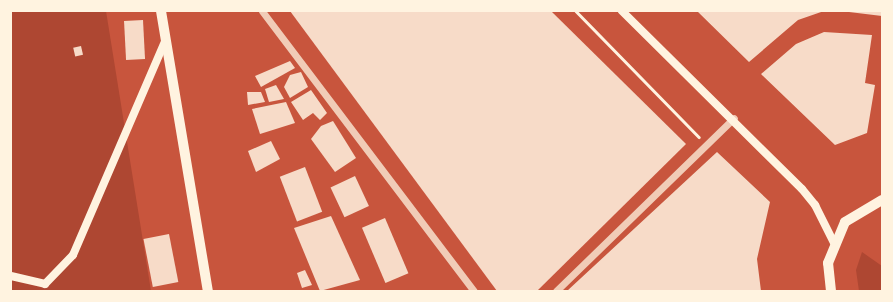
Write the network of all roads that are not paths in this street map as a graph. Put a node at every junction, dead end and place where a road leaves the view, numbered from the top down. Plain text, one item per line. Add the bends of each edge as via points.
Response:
1 (161, 11) edge
2 (262, 11) edge
3 (622, 11) edge
4 (165, 41) junction
5 (734, 118) junction
6 (882, 200) edge
7 (834, 243) junction
8 (11, 276) edge
9 (208, 291) edge
10 (474, 291) edge
11 (556, 291) edge
12 (831, 291) edge

1 - 4 main road
2 - 10 street
3 - 5 main road
4 - 8 main road via 72,255 45,284
4 - 9 main road
5 - 7 main road via 815,205
5 - 11 street
6 - 7 main road via 845,222
7 - 12 main road via 828,263

